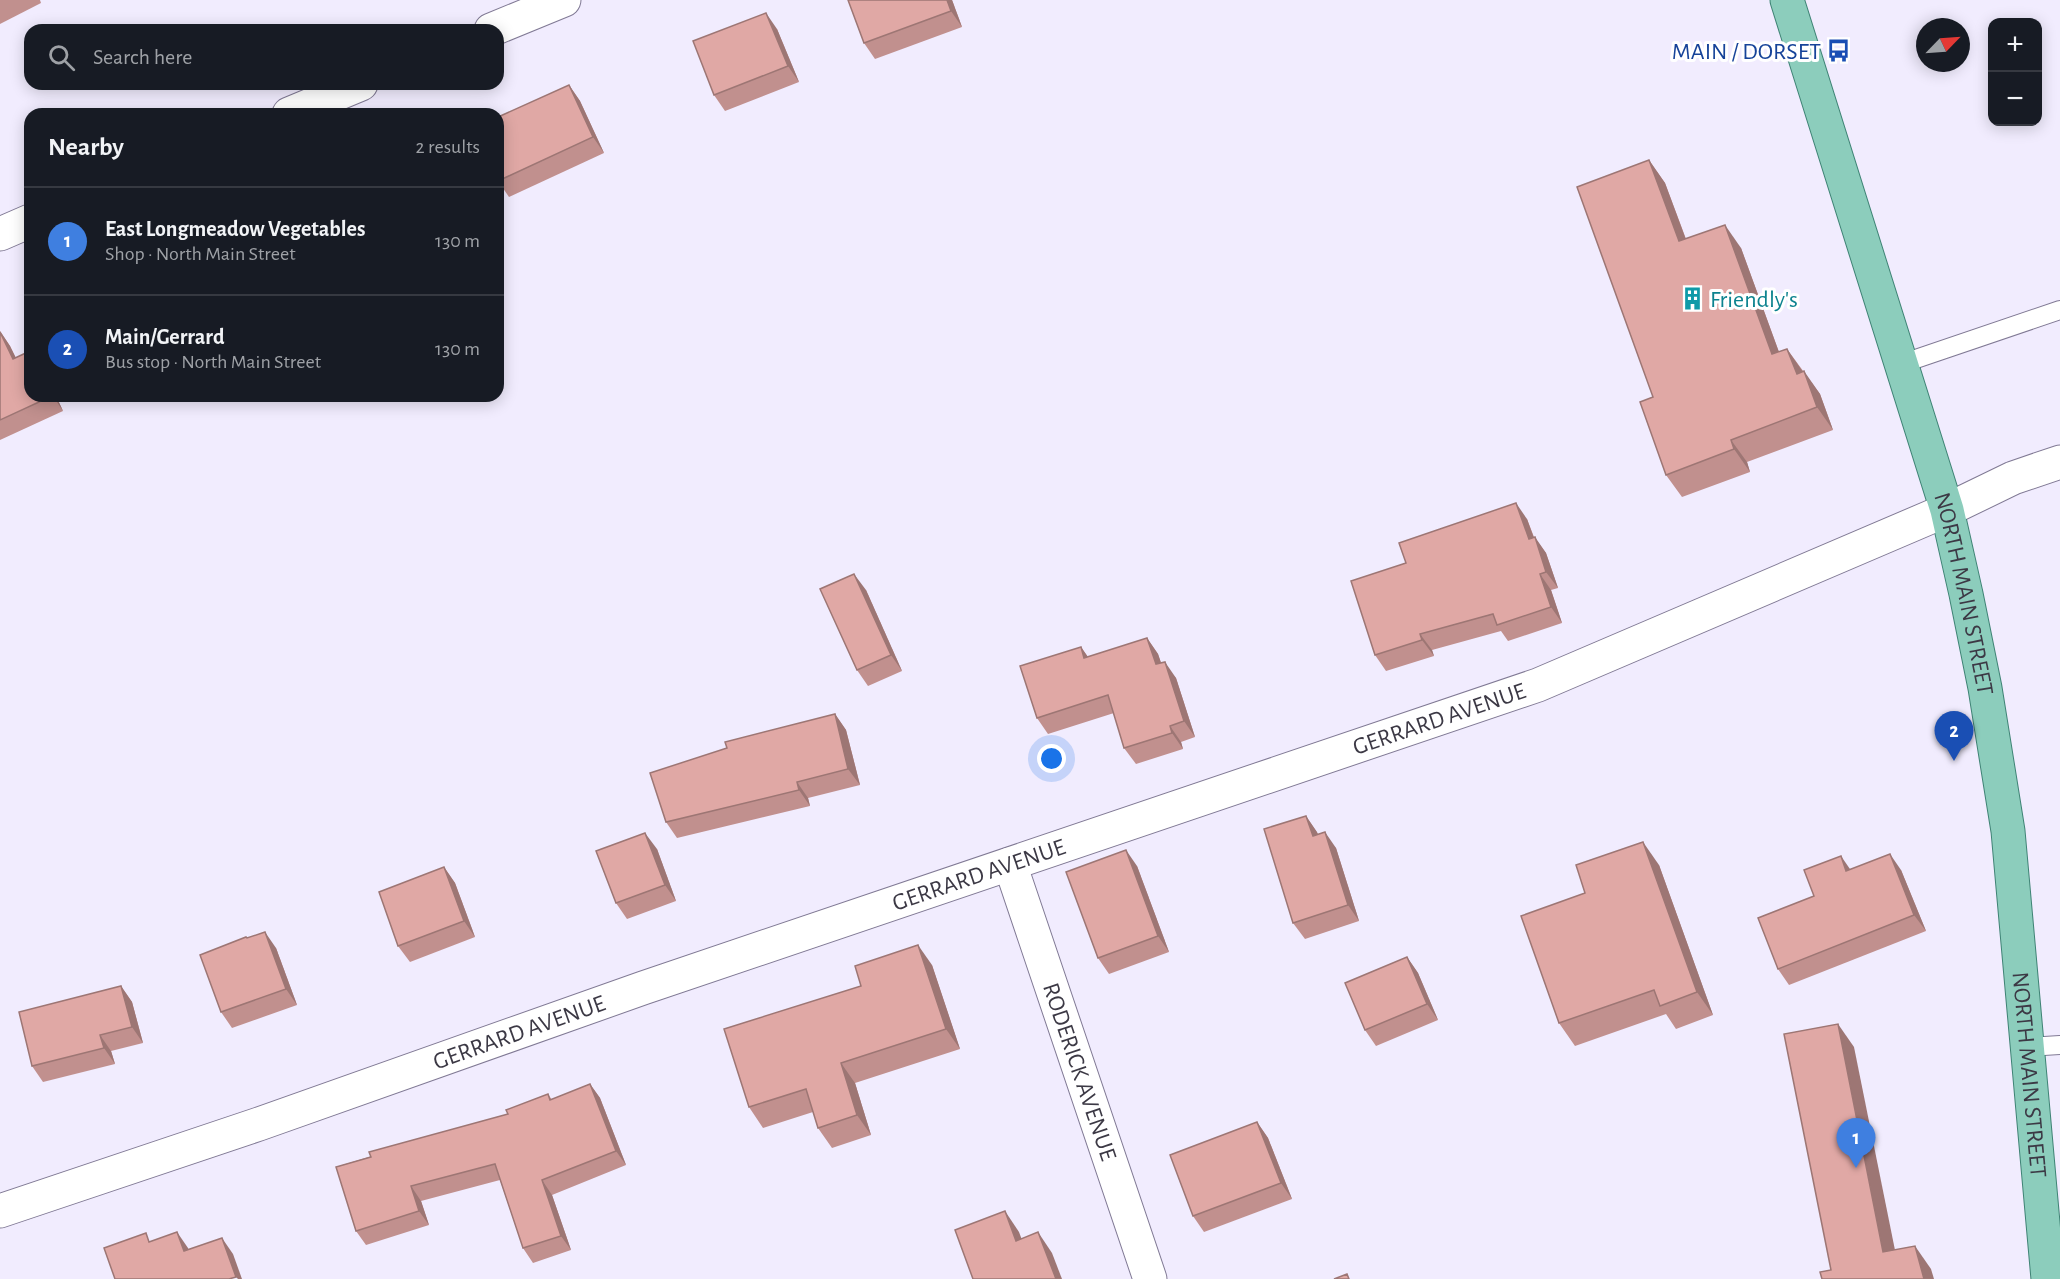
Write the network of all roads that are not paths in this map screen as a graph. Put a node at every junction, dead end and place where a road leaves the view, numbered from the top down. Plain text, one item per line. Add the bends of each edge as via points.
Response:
1 (564, 0) edge
2 (1787, 0) edge
3 (504, 25) edge
4 (347, 90) edge
5 (303, 108) edge
6 (24, 224) edge
7 (0, 234) edge
8 (2060, 310) edge
9 (1901, 364) junction
10 (2060, 462) edge
11 (1947, 510) junction
12 (1011, 864) junction
13 (2044, 1046) edge
14 (0, 1211) edge
15 (1150, 1279) edge
16 (2048, 1279) edge

1 - 3 street
2 - 9 main road, NORTH MAIN STREET
4 - 5 street
6 - 7 street
8 - 9 lane
9 - 11 main road, NORTH MAIN STREET
10 - 11 street, GERRARD AVENUE via 2013,478
11 - 12 street, GERRARD AVENUE via 1538,685
11 - 13 main road, NORTH MAIN STREET via 2001,783
12 - 14 street, GERRARD AVENUE
12 - 15 street, RODERICK AVENUE
13 - 16 main road, NORTH MAIN STREET

